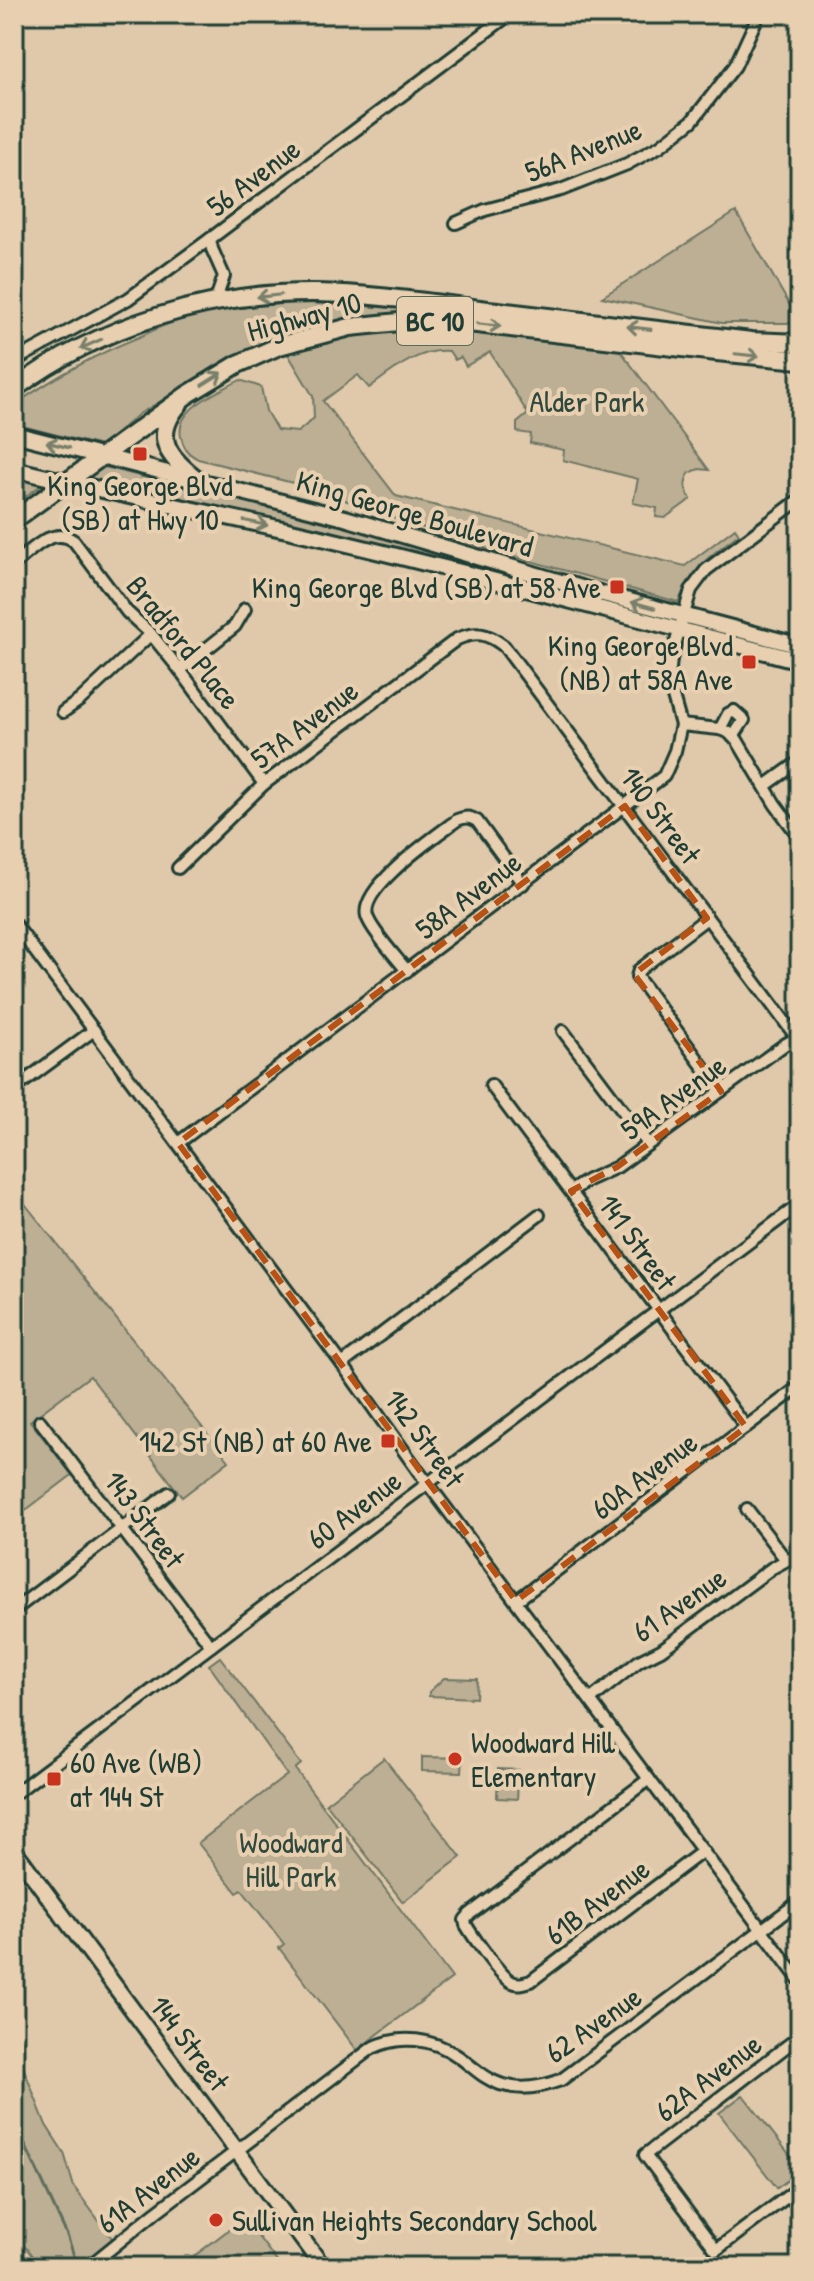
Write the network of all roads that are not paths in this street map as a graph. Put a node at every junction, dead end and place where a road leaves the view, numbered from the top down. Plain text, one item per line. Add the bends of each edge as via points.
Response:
1 (510, 14) edge
2 (759, 14) edge
3 (456, 223) dead end
4 (210, 239) junction
5 (215, 302) junction
6 (800, 343) edge
7 (800, 360) edge
8 (14, 361) edge
9 (14, 389) edge
10 (187, 395) junction
11 (14, 434) edge
12 (102, 456) junction
13 (14, 469) edge
14 (199, 481) junction
15 (66, 483) junction
16 (800, 499) edge
17 (14, 520) edge
18 (14, 564) edge
19 (245, 609) dead end
20 (681, 623) junction
21 (471, 633) joint
22 (151, 634) junction
23 (800, 646) edge
24 (800, 661) edge
25 (180, 670) junction
26 (63, 712) dead end
27 (681, 725) junction
28 (720, 729) junction
29 (733, 737) junction
30 (800, 761) edge
31 (264, 784) junction
32 (765, 786) junction
33 (625, 806) junction
34 (800, 838) edge
35 (178, 868) dead end
36 (523, 884) junction
37 (707, 918) junction
38 (14, 923) edge
39 (407, 971) junction
40 (94, 1030) junction
41 (563, 1031) dead end
42 (799, 1039) edge
43 (491, 1085) dead end
44 (14, 1089) edge
45 (721, 1091) junction
46 (178, 1143) junction
47 (648, 1144) junction
48 (571, 1191) junction
49 (800, 1204) edge
50 (539, 1215) dead end
51 (659, 1310) junction
52 (342, 1364) junction
53 (800, 1386) edge
54 (40, 1421) dead end
55 (746, 1427) junction
56 (428, 1483) junction
57 (169, 1493) dead end
58 (747, 1509) dead end
59 (121, 1528) junction
60 (800, 1553) edge
61 (786, 1560) junction
62 (516, 1601) junction
63 (14, 1610) edge
64 (211, 1646) junction
65 (590, 1700) junction
66 (649, 1779) junction
67 (14, 1794) edge
68 (14, 1850) edge
69 (703, 1851) junction
70 (800, 1901) edge
71 (762, 1929) junction
72 (800, 1981) edge
73 (800, 2036) edge
74 (238, 2150) junction
75 (800, 2187) edge
76 (88, 2267) edge
77 (323, 2267) edge

1 - 4 street, 56 Avenue
2 - 3 street, 56A Avenue via 735,66 692,121 660,146 561,190
4 - 5 street via 224,276
4 - 8 street, 56 Avenue via 128,299
6 -> 5 highway, Highway 10 / BC 10 via 356,296 280,294
5 -> 9 highway, Highway 10 / BC 10 via 123,329 74,351
10 -> 7 highway, Highway 10 / BC 10 via 279,346 350,327 399,322 451,321
10 - 12 highway, Highway 10 / BC 10
10 - 14 highway via 166,426 166,444 170,456
12 -> 11 main road, King George Boulevard
12 - 14 main road, King George Boulevard
12 - 15 highway, Highway 10 / BC 10
13 - 15 main road, King George Boulevard
20 -> 14 main road, King George Boulevard via 345,518
15 - 17 highway, Highway 10 / BC 10
15 -> 20 main road, King George Boulevard
16 - 20 street via 706,570 691,590
18 - 22 street, Bradford Place via 50,537 63,534
19 - 25 street via 235,626
20 - 23 main road, King George Boulevard
20 - 24 main road, King George Boulevard
20 - 27 street via 669,678
21 - 31 street, 57A Avenue
21 - 33 street, 140 Street via 504,646
22 - 25 street, Bradford Place
22 - 26 street
25 - 31 street, Bradford Place
27 - 28 street
27 - 33 street, 58A Avenue via 664,776
28 - 29 street
28 - 29 street via 728,714 738,712 744,723
29 - 32 street
30 - 32 street
31 - 35 street, 57A Avenue
32 - 34 street
33 - 36 street, 58A Avenue
33 - 37 street, 140 Street
36 - 39 street, 58A Avenue
36 - 39 street via 477,821 457,820 400,864 367,906 368,920
37 - 42 street, 140 Street
37 - 45 street via 637,974
38 - 40 street, 142 Street
39 - 46 street, 58A Avenue
40 - 44 street
40 - 46 street, 142 Street
41 - 47 street
42 - 45 street, 59A Avenue
43 - 48 street, 141 Street
45 - 47 street, 59A Avenue
46 - 52 street, 142 Street
47 - 48 street, 59A Avenue
48 - 51 street, 141 Street
49 - 51 street, 60 Avenue
50 - 52 street
51 - 55 street, 141 Street
51 - 56 street, 60 Avenue
52 - 56 street, 142 Street
53 - 55 street, 60A Avenue
54 - 59 street, 143 Street
55 - 62 street, 60A Avenue
56 - 62 street, 142 Street
56 - 64 street, 60 Avenue
57 - 59 street
58 - 61 street
59 - 63 street
59 - 64 street, 143 Street
60 - 61 street, 61 Avenue
61 - 65 street, 61 Avenue
62 - 65 street, 142 Street
64 - 67 street, 60 Avenue
65 - 66 street, 142 Street
66 - 69 street, 142 Street
66 - 69 street, 61B Avenue via 470,1914 465,1920 469,1929 508,1980 531,1981
68 - 74 main road, 144 Street
69 - 71 street, 142 Street
70 - 71 street, 62 Avenue
71 - 72 street, 142 Street
71 - 74 street, 62 Avenue via 561,2080 514,2087 483,2076 433,2043 384,2042
73 - 75 street, 62A Avenue via 645,2155 716,2250
74 - 76 street, 61A Avenue
74 - 77 main road, 144 Street

